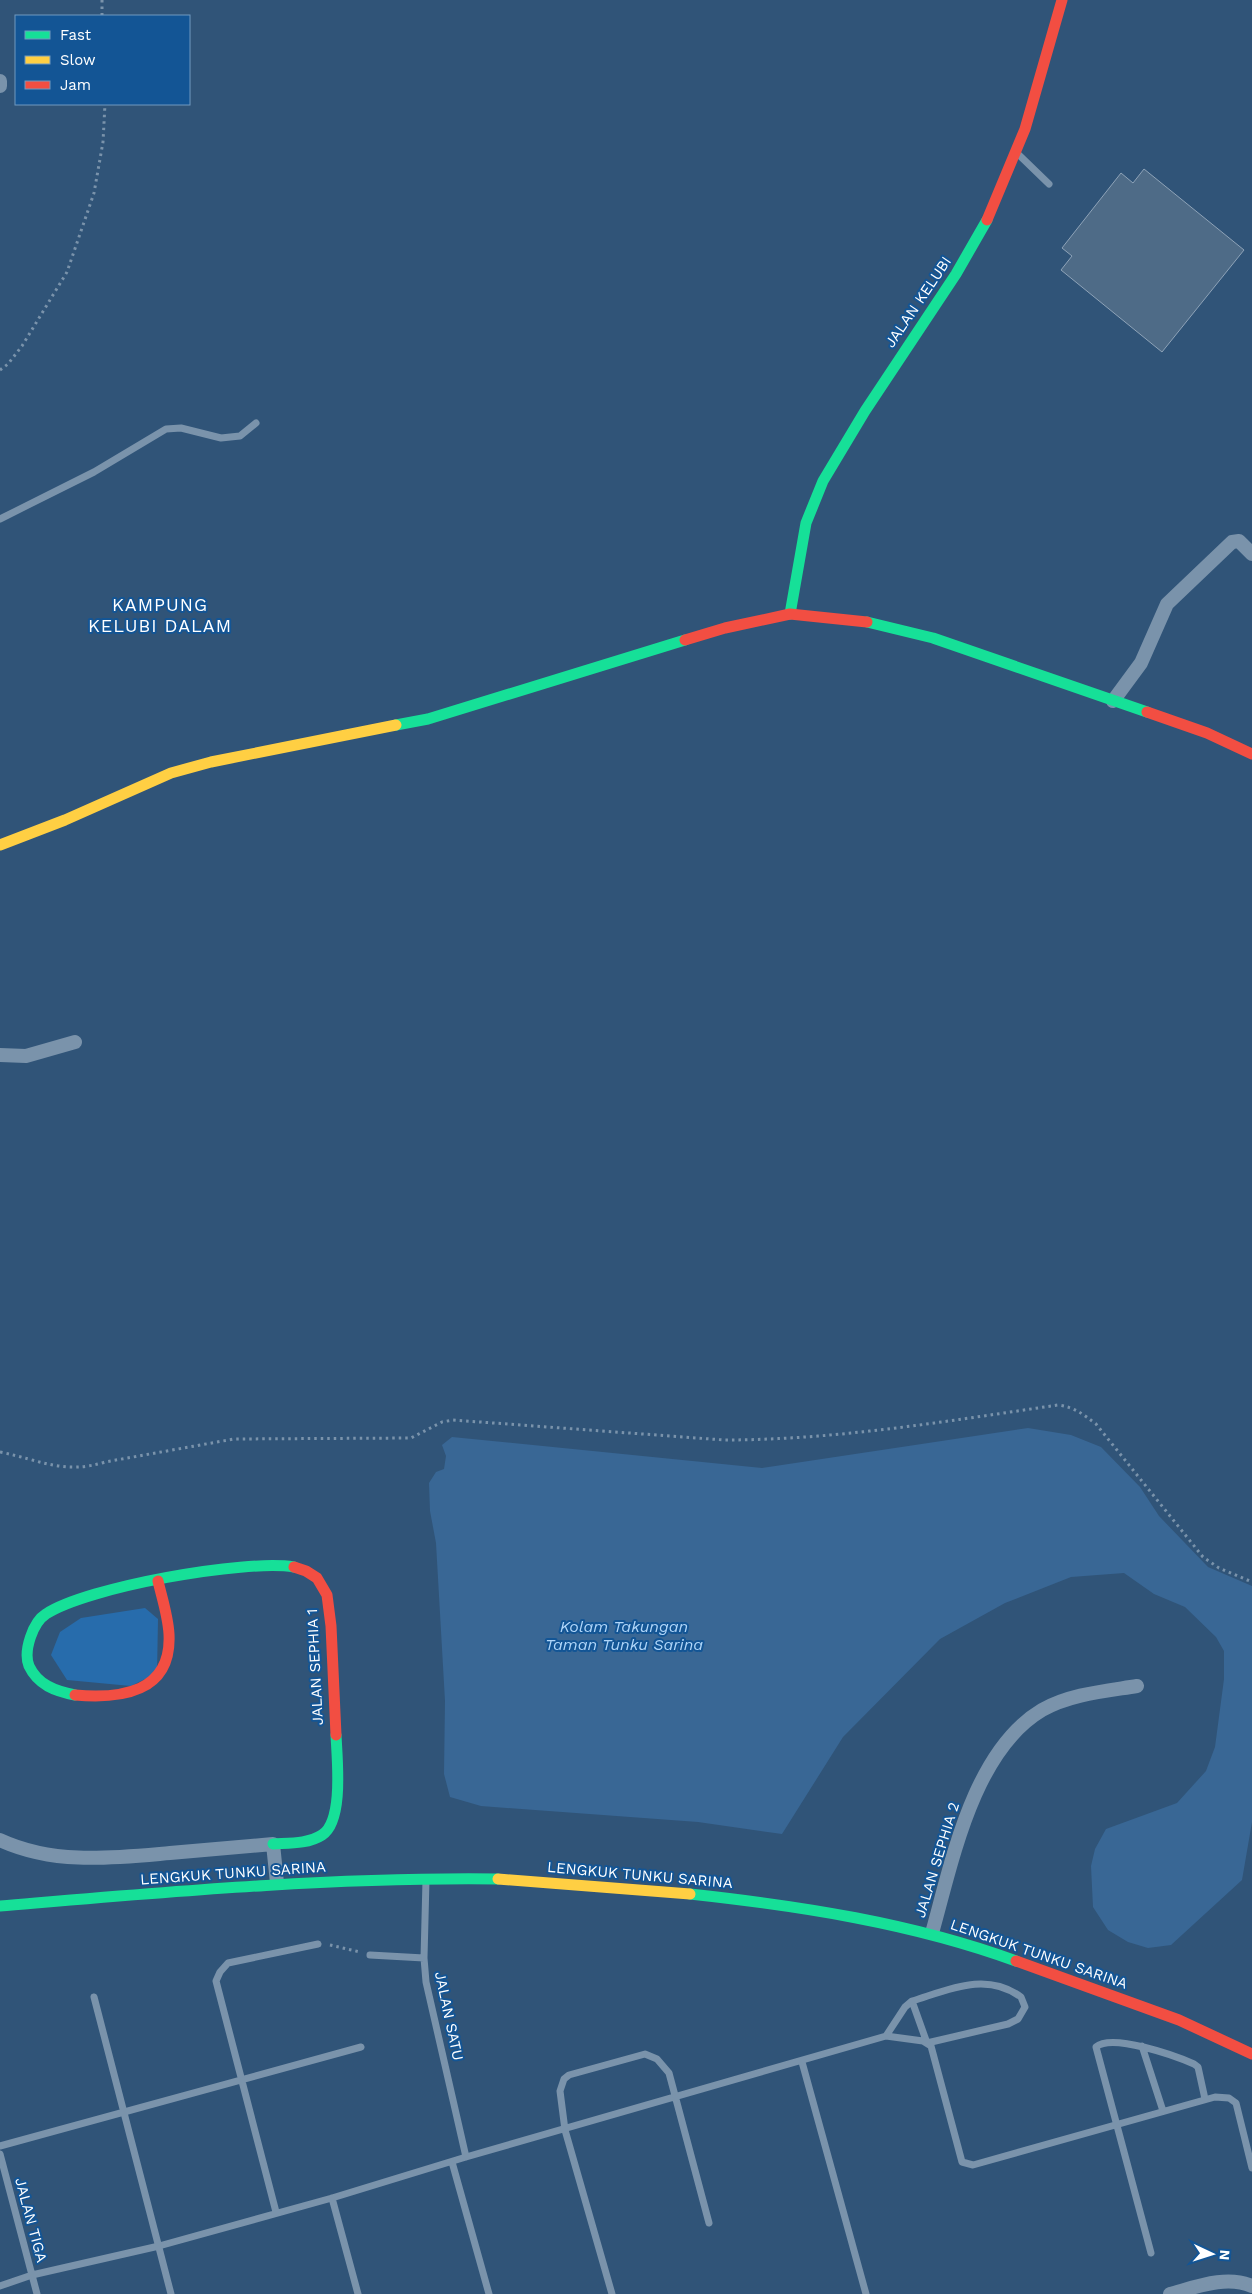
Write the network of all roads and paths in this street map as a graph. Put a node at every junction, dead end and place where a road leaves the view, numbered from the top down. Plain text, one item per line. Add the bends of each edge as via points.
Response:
1 (102, 0) edge
2 (1062, 0) edge
3 (102, 15) edge
4 (0, 80) edge
5 (0, 86) edge
6 (105, 105) edge
7 (1017, 153) junction
8 (1050, 184) dead end
9 (0, 370) edge
10 (256, 423) dead end
11 (0, 518) edge
12 (1252, 554) edge
13 (790, 614) junction
14 (1113, 701) junction
15 (1252, 754) edge
16 (0, 845) edge
17 (75, 1042) dead end
18 (0, 1055) edge
19 (0, 1452) edge
20 (158, 1581) junction
21 (1252, 1582) edge
22 (1137, 1686) dead end
23 (0, 1840) edge
24 (273, 1844) junction
25 (426, 1878) junction
26 (277, 1883) junction
27 (0, 1906) edge
28 (932, 1933) junction
29 (318, 1944) joint
30 (370, 1955) joint
31 (424, 1958) junction
32 (94, 1997) dead end
33 (912, 2002) junction
34 (886, 2036) junction
35 (927, 2042) junction
36 (1142, 2046) junction
37 (361, 2047) dead end
38 (1252, 2054) edge
39 (802, 2062) junction
40 (243, 2081) junction
41 (675, 2097) junction
42 (1205, 2099) junction
43 (1163, 2111) junction
44 (124, 2112) junction
45 (1117, 2126) junction
46 (565, 2130) junction
47 (0, 2146) edge
48 (0, 2154) edge
49 (466, 2157) junction
50 (452, 2162) junction
51 (1252, 2168) edge
52 (332, 2198) junction
53 (276, 2212) junction
54 (709, 2223) dead end
55 (159, 2246) junction
56 (1151, 2253) dead end
57 (32, 2275) junction
58 (0, 2286) edge
59 (1252, 2286) edge
60 (37, 2294) edge
61 (172, 2294) edge
62 (358, 2294) edge
63 (490, 2294) edge
64 (612, 2294) edge
65 (866, 2294) edge
66 (1170, 2294) edge

1 - 3 path
2 - 7 street, JALAN KELUBI
4 - 5 street
6 - 9 path via 98,176 78,245 67,272 22,346
7 - 8 lane
7 - 13 street, JALAN KELUBI via 971,250 864,412 819,490 803,539
10 - 11 lane via 240,436 221,438 181,428 166,429 94,472
12 - 14 street via 1239,541 1232,542 1175,594 1162,614 1142,663
13 - 14 street via 898,628
13 - 16 street via 691,638 428,719 171,773
14 - 15 street via 1207,733
17 - 18 street via 33,1055
19 - 21 path via 80,1469 234,1439 410,1438 453,1420 762,1440 865,1431 1064,1406 1080,1411 1096,1424 1203,1557 1219,1568
20 - 20 street, JALAN SEPHIA 1 via 170,1642 165,1662 156,1679 147,1686 124,1695 80,1696 50,1688 32,1673 28,1656 35,1627 44,1615 83,1599
20 - 24 street, JALAN SEPHIA 1 via 220,1570 286,1566 312,1574 325,1589 335,1727 334,1815 327,1831 318,1836 306,1841
22 - 28 street, JALAN SEPHIA 2 via 1054,1704 1031,1718 1018,1731 989,1769 972,1801
23 - 24 street, JALAN SEPHIA 1 via 18,1848 57,1857 87,1858
24 - 26 street
25 - 26 street, LENGKUK TUNKU SARINA
25 - 28 street, LENGKUK TUNKU SARINA via 520,1879 646,1889 791,1908
25 - 31 lane, JALAN SATU
26 - 27 street, LENGKUK TUNKU SARINA
28 - 38 street, LENGKUK TUNKU SARINA via 1015,1959 1170,2016
29 - 30 path
29 - 40 lane via 228,1963 220,1972 216,1981
30 - 31 lane
31 - 49 lane, JALAN SATU via 428,1991
32 - 44 lane
33 - 34 lane via 905,2007
33 - 35 lane
33 - 35 lane via 967,1984 986,1983 1015,1992 1024,2001 1022,2013 1008,2024
34 - 35 lane
34 - 39 lane
35 - 45 lane via 934,2052 962,2162 973,2165
36 - 42 lane via 1198,2067
36 - 43 lane
36 - 45 lane via 1103,2043 1096,2048
37 - 40 lane
39 - 41 lane
39 - 65 lane
40 - 44 lane
40 - 53 lane
41 - 46 lane
41 - 46 lane via 669,2073 658,2059 645,2054 569,2075 564,2079 560,2092
41 - 54 lane
42 - 43 lane
42 - 51 lane via 1228,2098 1236,2103
43 - 45 lane
44 - 47 lane
44 - 55 lane
45 - 56 lane
46 - 49 lane
46 - 64 lane
48 - 57 lane, JALAN TIGA
49 - 50 lane
50 - 52 lane
50 - 63 lane
52 - 53 lane
52 - 62 lane
53 - 55 lane
55 - 57 lane
55 - 61 lane
57 - 58 lane
57 - 60 lane, JALAN TIGA
59 - 66 street via 1221,2282

